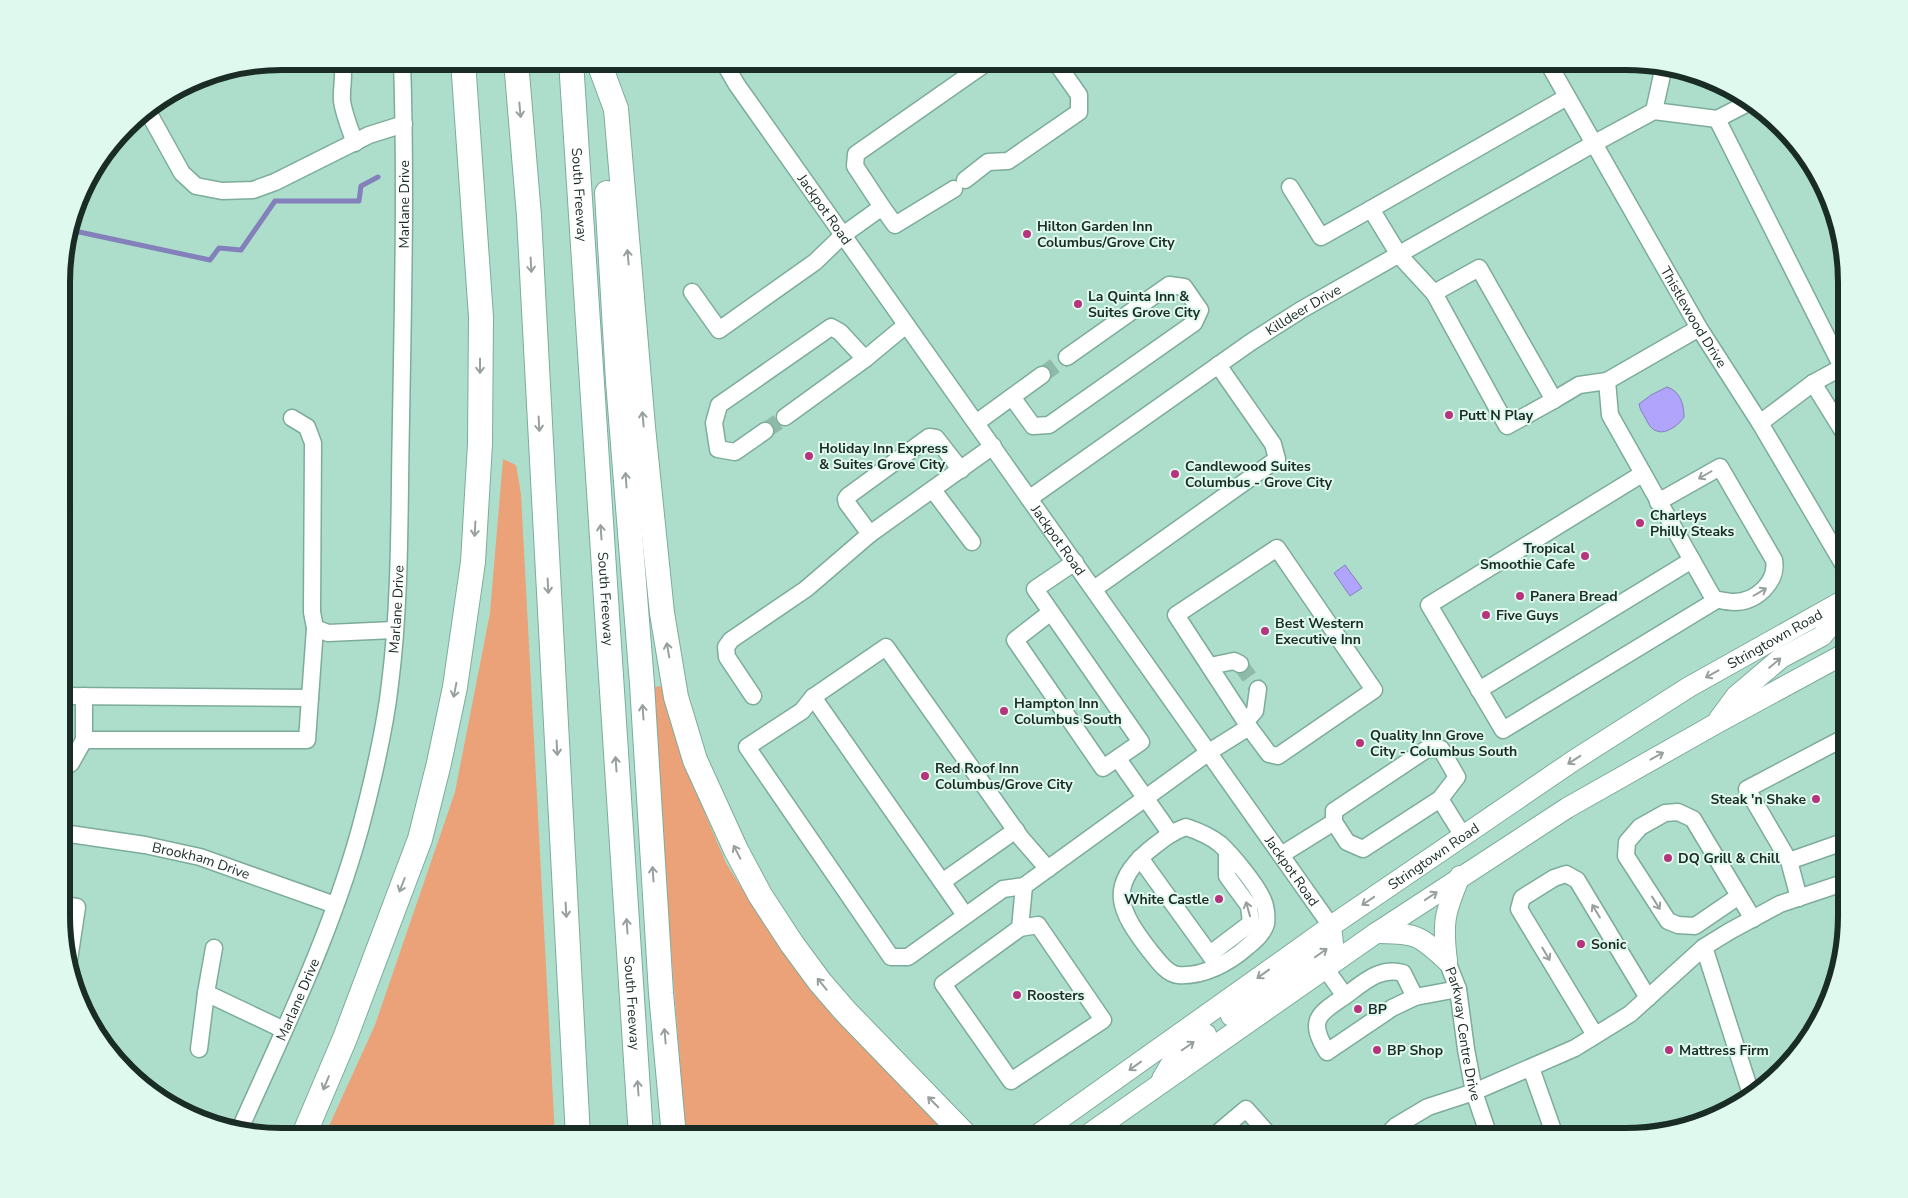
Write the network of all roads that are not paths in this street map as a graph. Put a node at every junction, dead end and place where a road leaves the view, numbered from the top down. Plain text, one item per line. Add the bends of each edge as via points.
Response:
1 (344, 70) edge
2 (402, 70) edge
3 (464, 70) edge
4 (479, 70) edge
5 (517, 70) edge
6 (572, 70) edge
7 (599, 70) edge
8 (602, 70) edge
9 (729, 70) edge
10 (976, 70) edge
11 (1062, 70) edge
12 (1552, 70) edge
13 (1661, 73) edge
14 (1567, 97) junction
15 (1743, 106) edge
16 (1654, 111) junction
17 (150, 117) edge
18 (1717, 119) junction
19 (404, 124) junction
20 (355, 143) junction
21 (1593, 144) junction
22 (1290, 187) dead end
23 (882, 207) junction
24 (1371, 209) junction
25 (843, 235) junction
26 (1398, 255) junction
27 (692, 292) dead end
28 (1434, 293) junction
29 (481, 318) junction
30 (906, 325) junction
31 (1699, 328) junction
32 (1838, 354) edge
33 (1067, 357) tunnel mouth
34 (866, 359) junction
35 (1218, 365) junction
36 (1838, 369) edge
37 (1042, 375) tunnel mouth
38 (1607, 381) junction
39 (1813, 383) junction
40 (1012, 397) junction
41 (1554, 400) junction
42 (1838, 412) edge
43 (785, 417) tunnel mouth
44 (292, 418) dead end
45 (976, 423) junction
46 (1760, 423) junction
47 (765, 431) tunnel mouth
48 (993, 446) junction
49 (961, 470) junction
50 (1642, 474) junction
51 (932, 490) junction
52 (1030, 498) junction
53 (1658, 502) junction
54 (870, 534) junction
55 (972, 542) dead end
56 (1838, 555) edge
57 (1692, 560) junction
58 (1075, 562) junction
59 (1094, 589) junction
60 (1714, 599) junction
61 (1838, 603) edge
62 (1051, 612) junction
63 (1838, 617) edge
64 (315, 628) junction
65 (394, 630) junction
66 (1838, 658) edge
67 (1240, 664) dead end
68 (1210, 666) junction
69 (1258, 690) dead end
70 (1479, 690) junction
71 (70, 696) edge
72 (84, 696) junction
73 (753, 696) dead end
74 (813, 697) junction
75 (310, 698) junction
76 (1717, 722) junction
77 (1248, 724) junction
78 (84, 740) junction
79 (1838, 741) edge
80 (1209, 752) junction
81 (1118, 759) junction
82 (70, 764) edge
83 (1146, 798) junction
84 (1440, 799) junction
85 (1334, 822) junction
86 (1016, 830) junction
87 (1170, 832) junction
88 (70, 834) edge
89 (1463, 836) junction
90 (1838, 844) edge
91 (1281, 855) junction
92 (1140, 858) junction
93 (1789, 861) junction
94 (1048, 868) junction
95 (1460, 876) junction
96 (942, 882) junction
97 (1838, 885) edge
98 (1024, 886) junction
99 (1739, 896) junction
100 (1799, 898) junction
101 (335, 905) junction
102 (70, 906) edge
103 (966, 915) junction
104 (1753, 919) junction
105 (1331, 926) junction
106 (1020, 928) junction
107 (1376, 933) junction
108 (72, 942) edge
109 (214, 948) dead end
110 (1704, 948) junction
111 (1214, 960) junction
112 (1447, 961) junction
113 (1325, 968) junction
114 (1458, 989) junction
115 (206, 992) junction
116 (1345, 996) junction
117 (1415, 997) junction
118 (1648, 998) junction
119 (284, 1030) junction
120 (1595, 1036) junction
121 (199, 1049) dead end
122 (1532, 1068) junction
123 (1159, 1084) junction
124 (1749, 1088) edge
125 (1474, 1092) junction
126 (242, 1124) edge
127 (307, 1128) edge
128 (578, 1128) edge
129 (640, 1128) edge
130 (673, 1128) edge
131 (959, 1128) edge
132 (1047, 1128) edge
133 (1097, 1128) edge
134 (1223, 1128) edge
135 (1263, 1128) edge
136 (1394, 1128) edge
137 (1486, 1128) edge
138 (1552, 1128) edge

1 - 20 street via 342,100
2 - 19 street, Marlane Drive
3 - 29 highway
4 - 29 highway via 489,268
5 -> 128 highway via 528,216
129 -> 6 highway, South Freeway
130 -> 7 highway via 619,391
131 -> 8 highway via 846,1012 792,944 760,896 695,760 676,697 662,613 616,109
9 - 25 street, Jackpot Road
10 - 23 street via 856,154 855,166
11 - 23 street via 1080,95 1079,112 1008,161 988,162 895,225
12 - 14 street, Thistlewood Drive
13 - 16 street
14 - 21 street, Thistlewood Drive
14 - 24 street
15 - 18 street
16 - 18 street
16 - 21 street, Killdeer Drive
17 - 20 street via 182,173 196,186 222,191 253,190
18 - 32 street
19 - 20 street
19 - 65 street, Marlane Drive via 405,245
21 - 26 street, Killdeer Drive
21 - 31 street, Thistlewood Drive
22 - 24 street via 1321,238
23 - 25 street
24 - 26 street
25 - 27 street via 815,262 719,330
25 - 30 street, Jackpot Road
26 - 28 street
26 - 35 street, Killdeer Drive via 1302,310
28 - 41 street via 1479,268
28 - 41 street via 1507,426
29 -> 127 highway via 480,444 473,562 456,687 440,763 420,839
30 - 34 street
30 - 45 street, Jackpot Road
31 - 38 street
31 - 46 street, Thistlewood Drive
33 - 40 street via 1169,285 1184,288 1200,310 1194,323 1049,425 1033,426
34 - 43 street
34 - 47 street via 831,326 719,405 714,424 718,449 735,452
35 - 52 street, Killdeer Drive
35 - 59 street via 1273,444 1277,459
36 - 39 street
37 - 40 street
38 - 41 street via 1579,385
38 - 50 street via 1610,415
39 - 42 street
39 - 46 street
40 - 45 street
44 - 64 street via 307,427 313,443 312,612
45 - 48 street, Jackpot Road
46 - 56 street, Thistlewood Drive
48 - 49 street
48 - 52 street, Jackpot Road
49 - 51 street
49 - 54 street via 936,438 928,437 846,499
50 - 53 street
50 - 70 street via 1429,605
51 - 54 street
51 - 55 street
52 - 58 street, Jackpot Road
53 - 57 street
60 -> 53 street via 1735,602 1750,598 1768,587 1774,574 1774,560 1720,466
54 - 73 street via 806,589 731,640 726,647 726,657
57 - 60 street
57 - 70 street
58 - 59 street, Jackpot Road
58 - 62 street via 1035,589
59 - 80 street, Jackpot Road
60 - 70 street via 1503,730
61 -> 89 main road, Stringtown Road via 1689,687 1572,761
62 - 81 street via 1141,742
62 - 81 street via 1015,640 1103,768
76 -> 63 main road via 1736,696 1782,658 1822,636
64 - 65 street via 328,633
64 - 75 street
65 - 101 street, Marlane Drive via 381,738 364,816
66 - 76 main road
67 - 68 street via 1234,661
68 - 77 street
68 - 77 street via 1176,615 1277,548 1374,690 1278,756 1269,754
69 - 77 street via 1255,711
71 - 72 street
72 - 75 street
72 - 78 street
74 - 86 street via 886,647
74 - 96 street
74 - 103 street via 802,711 747,747 891,957 908,957
75 - 78 street via 307,740
95 -> 76 main road via 1567,808
77 - 80 street
78 - 82 street
79 - 93 street via 1747,789
80 - 83 street
80 - 91 street, Jackpot Road
81 - 83 street
83 - 87 street
83 - 94 street
84 - 85 street via 1363,849 1347,842
84 - 85 street via 1457,777 1441,749 1428,748 1334,811
84 - 89 street
85 - 91 street
86 - 94 street
86 - 96 street
87 - 92 street
111 -> 87 street via 1237,956 1258,937 1266,925 1263,898 1220,844 1186,828
88 - 101 street, Brookham Drive via 200,857
89 -> 105 main road, Stringtown Road
90 - 93 street
91 - 105 street, Jackpot Road
92 - 111 street
92 - 111 street via 1122,882 1121,901 1142,940 1162,966 1177,975 1207,972
93 - 100 street
94 - 98 street
107 -> 95 main road
95 - 112 main road via 1444,919
96 - 103 street
97 - 100 street
98 - 103 street via 1003,889
98 - 106 street
99 -> 99 street via 1694,819 1678,812 1665,813 1640,827 1627,842 1626,856 1668,921 1695,926
99 - 104 street
100 - 104 street
101 - 119 street, Marlane Drive via 310,973
102 - 108 street via 77,907
104 - 110 street
123 -> 105 main road via 1176,1055 1333,944
105 -> 132 main road, Stringtown Road
106 - 106 street via 943,984 1011,1081 1103,1020 1038,925
107 - 112 main road via 1416,935
107 - 113 main road
109 - 115 street
110 - 118 street
110 - 124 street
112 - 114 street, Parkway Centre Drive
113 - 116 street
113 - 123 main road
114 - 117 street
114 - 125 street, Parkway Centre Drive
115 - 119 street
115 - 121 street
116 - 117 street via 1382,971 1393,970 1403,973
116 - 117 street via 1322,1011 1316,1023 1318,1036 1327,1052 1392,1008
118 - 120 street via 1630,1014
118 -> 120 street via 1577,880 1566,874 1522,898 1520,909
119 - 126 street, Marlane Drive
120 - 122 street
122 - 125 street
122 - 138 street
123 - 133 main road
125 - 136 street via 1428,1107
125 - 137 street, Parkway Centre Drive
134 - 135 street via 1246,1109

